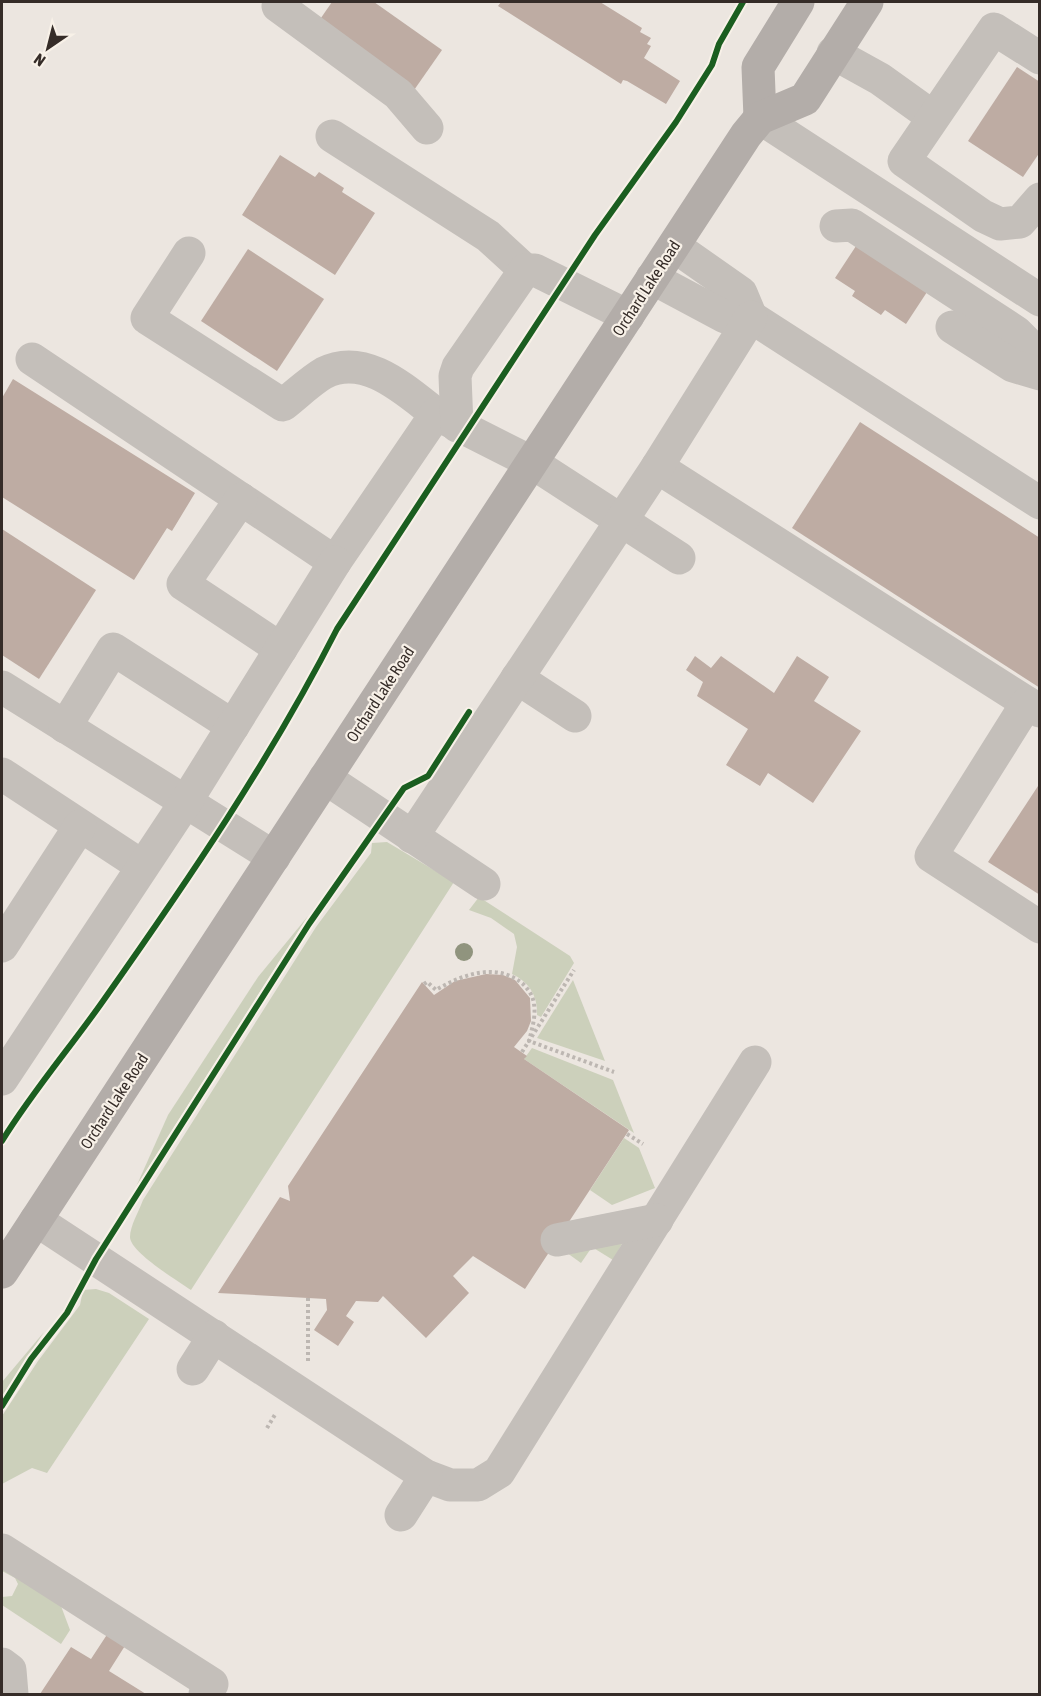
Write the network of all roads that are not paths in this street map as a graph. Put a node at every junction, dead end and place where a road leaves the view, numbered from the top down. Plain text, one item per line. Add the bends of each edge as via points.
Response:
1 (281, 2) edge
2 (798, 2) edge
3 (867, 2) edge
4 (833, 53) junction
5 (1040, 58) edge
6 (933, 117) junction
7 (760, 118) junction
8 (427, 128) dead end
9 (332, 136) dead end
10 (1040, 199) edge
11 (836, 226) dead end
12 (674, 246) junction
13 (189, 253) dead end
14 (525, 270) junction
15 (652, 278) junction
16 (1039, 299) edge
17 (628, 316) junction
18 (751, 317) junction
19 (952, 327) dead end
20 (32, 359) dead end
21 (1040, 367) edge
22 (1040, 374) edge
23 (446, 420) junction
24 (531, 462) junction
25 (657, 467) junction
26 (241, 499) junction
27 (1040, 503) edge
28 (621, 521) junction
29 (679, 558) dead end
30 (335, 562) junction
31 (280, 649) junction
32 (517, 678) junction
33 (2, 687) edge
34 (1033, 707) edge
35 (575, 716) dead end
36 (233, 726) junction
37 (65, 727) junction
38 (2, 774) edge
39 (325, 778) junction
40 (185, 803) junction
41 (80, 826) junction
42 (412, 837) junction
43 (274, 857) junction
44 (142, 866) junction
45 (484, 884) dead end
46 (1040, 927) edge
47 (2, 946) edge
48 (755, 1062) dead end
49 (2, 1079) edge
50 (36, 1220) junction
51 (657, 1220) junction
52 (557, 1240) dead end
53 (2, 1272) edge
54 (214, 1336) junction
55 (193, 1369) dead end
56 (426, 1476) junction
57 (400, 1515) dead end
58 (2, 1550) edge
59 (2, 1664) edge
60 (12, 1695) edge
61 (205, 1695) edge

1 - 8 lane via 278,6 398,94
2 - 7 main road via 758,67
3 - 4 main road, Orchard Lake Road
4 - 6 lane via 880,79
4 - 7 main road, Orchard Lake Road via 805,99
5 - 6 lane via 994,29
6 - 10 lane via 904,161 1000,224 1020,222
7 - 12 main road, Orchard Lake Road
7 - 16 lane
9 - 14 lane via 488,236
11 - 21 lane via 852,225 1002,322 1026,342
12 - 15 main road, Orchard Lake Road
12 - 18 lane via 741,293
13 - 23 lane via 147,318 283,405 324,373 352,365 390,379
14 - 17 lane via 564,282
14 - 23 lane via 458,367
15 - 17 main road, Orchard Lake Road
15 - 18 lane via 725,317
17 - 24 main road, Orchard Lake Road
18 - 25 lane
18 - 27 lane
19 - 22 lane via 1013,366
20 - 26 lane
23 - 24 lane
23 - 30 lane
24 - 28 lane
24 - 39 main road, Orchard Lake Road
25 - 28 lane
25 - 34 lane
26 - 30 lane
26 - 31 lane via 183,584
28 - 29 lane
28 - 32 lane
30 - 31 lane
31 - 36 lane
32 - 35 lane
32 - 42 lane
33 - 37 lane
34 - 46 lane via 931,856
36 - 37 lane via 113,649
36 - 40 lane
37 - 40 lane
38 - 41 lane
39 - 42 lane
39 - 43 main road, Orchard Lake Road
40 - 43 lane
40 - 44 lane
41 - 44 lane
41 - 47 lane
42 - 45 lane
43 - 50 main road, Orchard Lake Road
44 - 49 lane
48 - 51 lane
50 - 53 main road, Orchard Lake Road
50 - 54 lane
51 - 52 lane
51 - 56 lane via 499,1472 478,1485 450,1485
54 - 55 lane
54 - 56 lane
56 - 57 lane
58 - 61 lane via 212,1684
59 - 60 lane via 10,1670

